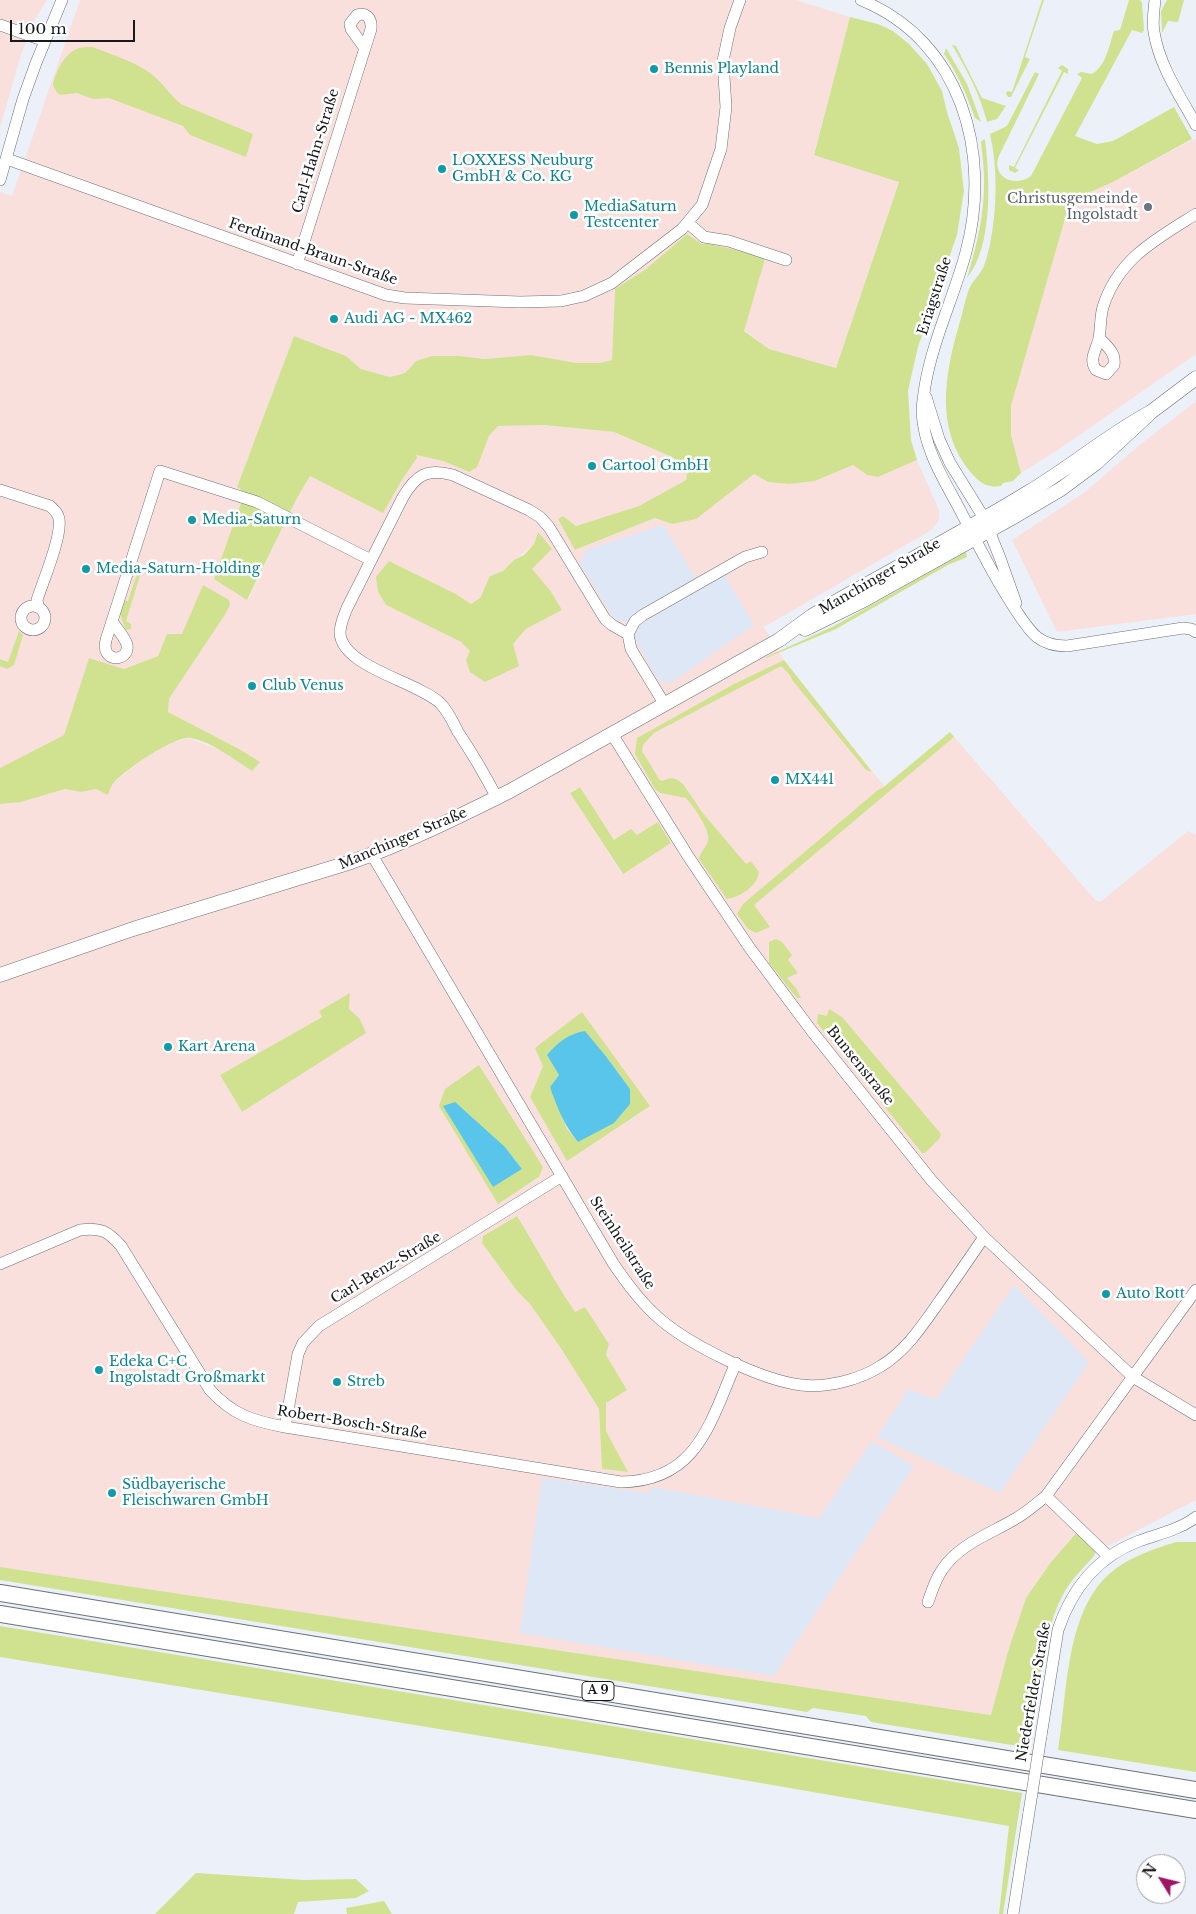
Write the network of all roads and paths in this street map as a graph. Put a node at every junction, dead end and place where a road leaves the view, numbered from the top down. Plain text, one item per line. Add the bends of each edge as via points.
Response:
1 (62, 0) edge
2 (740, 0) edge
3 (861, 0) edge
4 (1155, 0) edge
5 (0, 25) edge
6 (44, 41) junction
7 (364, 47) dead end
8 (1196, 125) edge
9 (7, 159) junction
10 (0, 178) edge
11 (1196, 214) edge
12 (688, 223) junction
13 (786, 260) dead end
14 (297, 264) junction
15 (1099, 338) dead end
16 (1196, 378) edge
17 (924, 391) junction
18 (0, 490) edge
19 (986, 524) junction
20 (971, 532) junction
21 (762, 552) dead end
22 (371, 560) junction
23 (38, 606) dead end
24 (1019, 615) junction
25 (112, 621) dead end
26 (1196, 632) edge
27 (628, 634) junction
28 (665, 705) junction
29 (612, 734) junction
30 (497, 798) junction
31 (372, 855) junction
32 (0, 975) edge
33 (562, 1176) junction
34 (984, 1237) junction
35 (0, 1264) edge
36 (1196, 1290) edge
37 (736, 1363) junction
38 (1133, 1377) junction
39 (1196, 1415) edge
40 (285, 1427) junction
41 (1046, 1496) junction
42 (1196, 1517) edge
43 (1108, 1556) junction
44 (0, 1593) edge
45 (928, 1602) dead end
46 (0, 1614) edge
47 (1196, 1790) edge
48 (1196, 1810) edge
49 (1013, 1914) edge

1 - 6 street
2 - 12 street, Ferdinand-Braun-Straße via 723,61 726,107 722,148 702,205
3 - 17 street, Eriagstraße via 890,14 918,36 944,68 966,118 973,150 974,210 966,253 935,346
4 - 8 street via 1153,30 1158,49
5 - 6 street
6 - 9 street via 23,99
7 - 14 street, Carl-Hahn-Straße
9 - 10 street
9 - 14 street, Ferdinand-Braun-Straße
11 - 15 street via 1152,241 1129,261 1108,295
12 - 13 street via 704,237 729,241
12 - 14 street, Ferdinand-Braun-Straße via 612,283 584,296 561,301 405,298 386,295
16 - 19 main road
17 - 19 street via 950,463
17 - 20 street, Eriagstraße via 922,411 932,456
18 - 23 street via 50,506 59,518 57,538 37,600
19 - 20 main road via 981,530
19 - 24 street via 1012,588
20 - 24 street, Eriagstraße
20 - 28 main road, Manchinger Straße via 821,611 779,640
21 - 27 street via 745,557 642,615
22 - 25 street via 258,502 160,471
22 - 27 street via 413,481 431,472 453,475 540,517 605,619
22 - 30 street via 342,620 340,632 346,650 438,702
24 - 26 street, Eriagstraße via 1030,632 1056,646 1183,628
27 - 28 street via 631,648
28 - 29 main road, Manchinger Straße
29 - 30 main road, Manchinger Straße
29 - 34 street, Bunsenstraße via 688,856 766,970 932,1181
30 - 31 main road, Manchinger Straße
31 - 32 main road, Manchinger Straße via 133,929
31 - 33 street, Steinheilstraße
33 - 37 street, Steinheilstraße via 613,1263 643,1303 681,1335
33 - 40 street, Carl-Benz-Straße via 318,1326 298,1354
34 - 37 street, Steinheilstraße via 907,1345 864,1375 828,1384 803,1385 769,1377
34 - 38 street, Bunsenstraße
35 - 40 street, Robert-Bosch-Straße via 80,1230 93,1228 105,1231 121,1246 215,1395 245,1417
36 - 38 street
37 - 40 street, Robert-Bosch-Straße via 709,1426 691,1454 666,1473 636,1482
38 - 39 street, Bunsenstraße
38 - 41 street
41 - 43 street
41 - 45 street via 1016,1519 977,1539 954,1557 936,1580
42 - 43 street, Niederfelder Straße
43 - 49 street, Niederfelder Straße, bridge via 1084,1579 1069,1602 1058,1630
44 - 47 highway, A 9
46 - 48 highway, A 9

